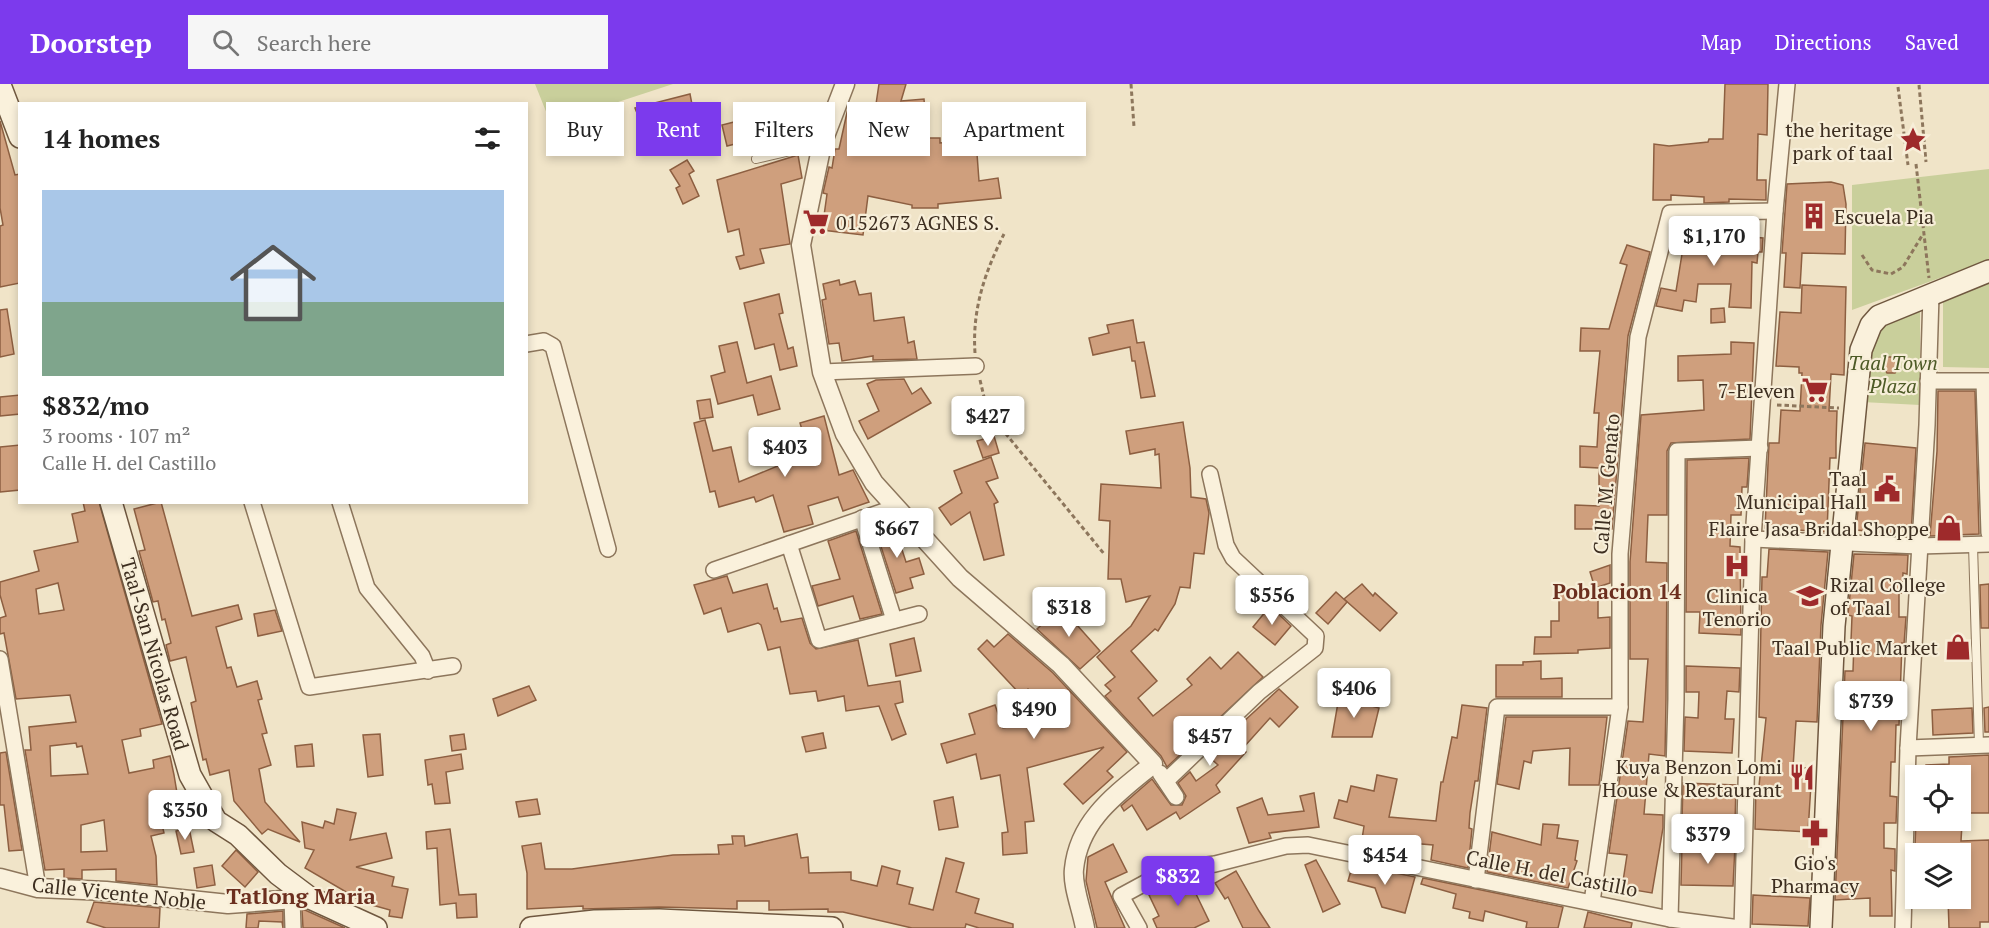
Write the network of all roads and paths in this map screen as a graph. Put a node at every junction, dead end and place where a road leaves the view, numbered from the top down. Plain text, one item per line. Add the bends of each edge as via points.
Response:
1 (845, 84) edge
2 (1131, 84) edge
3 (1787, 84) edge
4 (0, 85) edge
5 (1919, 85) edge
6 (1898, 87) dead end
7 (835, 110) edge
8 (1134, 128) dead end
9 (18, 132) edge
10 (769, 156) edge
11 (820, 156) edge
12 (756, 159) dead end
13 (1926, 162) dead end
14 (1916, 164) dead end
15 (1908, 165) dead end
16 (1775, 211) junction
17 (1004, 234) dead end
18 (1923, 234) junction
19 (1862, 255) dead end
20 (1989, 271) edge
21 (1931, 295) junction
22 (528, 344) edge
23 (976, 366) junction
24 (822, 372) junction
25 (1928, 381) junction
26 (1986, 382) edge
27 (1763, 405) junction
28 (1854, 409) junction
29 (1760, 448) junction
30 (1210, 474) dead end
31 (112, 504) edge
32 (253, 504) edge
33 (341, 504) edge
34 (896, 507) junction
35 (862, 518) junction
36 (1989, 533) edge
37 (1753, 540) junction
38 (789, 544) junction
39 (1841, 544) junction
40 (1989, 544) edge
41 (1973, 545) junction
42 (1919, 546) junction
43 (608, 549) dead end
44 (1105, 555) dead end
45 (714, 570) dead end
46 (920, 614) dead end
47 (894, 620) junction
48 (0, 658) edge
49 (453, 666) dead end
50 (428, 671) junction
51 (1620, 707) junction
52 (1984, 745) edge
53 (1908, 748) junction
54 (1153, 764) junction
55 (1166, 781) junction
56 (1176, 797) dead end
57 (0, 878) edge
58 (1476, 880) junction
59 (38, 888) junction
60 (301, 899) junction
61 (1592, 902) junction
62 (1082, 911) edge
63 (1670, 919) junction
64 (293, 928) edge
65 (376, 928) edge
66 (531, 928) edge
67 (832, 928) edge
68 (1139, 928) edge
69 (1741, 928) edge
70 (1821, 928) edge
71 (1904, 928) edge

1 - 7 street
2 - 8 path
3 - 16 street
4 - 9 main road
5 - 13 path
6 - 15 path
10 - 12 lane
11 - 24 street via 801,245
14 - 18 path
16 - 27 street
16 - 51 street, Calle M. Genato via 1670,213 1638,337 1620,554
17 - 23 path via 987,268 979,297 974,334
18 - 19 path via 1903,267 1891,274 1872,270
18 - 21 path
20 - 21 main road
21 - 25 street
21 - 28 main road via 1892,310 1871,324 1861,350
22 - 43 street via 544,341 553,346
23 - 24 street
23 - 44 path via 985,401 997,423
24 - 34 street via 845,434 874,483
25 - 26 street
25 - 42 street
26 - 36 street
27 - 28 path
27 - 29 street
28 - 39 main road
29 - 37 street
29 - 63 street via 1677,451
30 - 55 street via 1226,545 1233,558 1316,636 1315,648 1259,692
31 - 60 main road, Taal-San Nicolas Road via 190,775 216,821 238,835
32 - 50 street via 309,687
33 - 50 street via 367,588 422,656
34 - 35 street
34 - 54 street via 960,578 1061,665
35 - 38 street
35 - 47 street
37 - 39 street
37 - 69 street
38 - 45 street
38 - 47 street via 819,640
39 - 42 street
39 - 70 main road via 1829,704
40 - 41 street
41 - 42 street
41 - 52 lane
42 - 53 street
46 - 47 street
48 - 59 street
49 - 50 street
51 - 58 street via 1497,707
51 - 61 street, Calle M. Genato
52 - 53 street
53 - 71 street
54 - 55 street
54 - 62 street via 1096,812 1082,839 1073,870
55 - 56 street
57 - 59 street, Calle Vicente Noble
58 - 61 street, Calle H. del Castillo
58 - 68 street, Calle H. del Castillo via 1308,845 1286,846 1215,864 1169,870 1121,896
59 - 60 street, Calle Vicente Noble via 228,904
60 - 64 street
60 - 65 main road, Calle Vicente Noble
61 - 63 street, Calle H. del Castillo
63 - 69 street, Calle H. del Castillo
66 - 67 main road via 659,920

